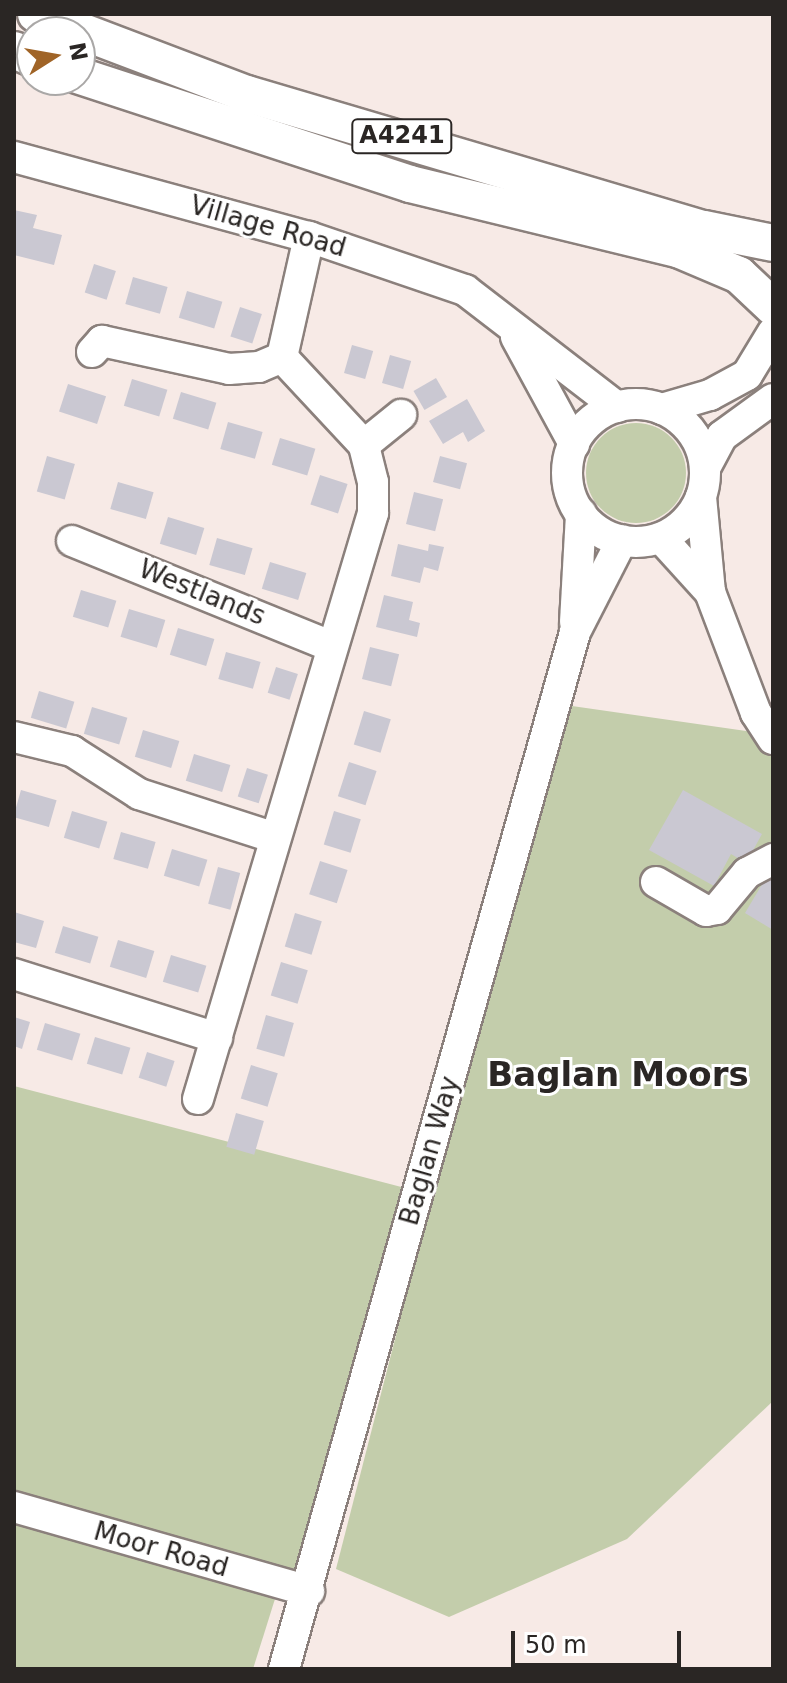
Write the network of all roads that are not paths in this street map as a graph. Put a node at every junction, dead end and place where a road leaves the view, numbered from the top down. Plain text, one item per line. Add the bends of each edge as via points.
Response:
1 (36, 14) edge
2 (96, 81) edge
3 (14, 157) edge
4 (309, 237) junction
5 (773, 243) edge
6 (773, 307) edge
7 (509, 326) junction
8 (773, 332) edge
9 (92, 352) dead end
10 (282, 357) junction
11 (773, 399) edge
12 (617, 407) junction
13 (662, 409) junction
14 (401, 415) dead end
15 (574, 444) junction
16 (364, 445) junction
17 (703, 483) junction
18 (581, 513) junction
19 (661, 538) junction
20 (622, 540) junction
21 (72, 541) dead end
22 (710, 592) junction
23 (575, 632) junction
24 (331, 646) junction
25 (14, 737) edge
26 (773, 739) edge
27 (275, 838) junction
28 (773, 859) edge
29 (656, 882) dead end
30 (14, 974) edge
31 (217, 1038) junction
32 (198, 1099) dead end
33 (14, 1507) edge
34 (309, 1591) junction
35 (284, 1669) edge

1 - 5 main road, A4241 via 247,94 704,229
2 - 6 main road, A4241 via 410,184 680,250 739,275
3 - 4 street, Village Road
4 - 7 street, Village Road via 465,290
4 - 10 street
7 - 12 street, Village Road
7 - 15 street, Village Road
8 - 13 street via 747,375 710,395
9 - 10 street via 102,341 229,369 259,367
10 - 16 street
11 - 17 street via 722,436
12 - 13 street
12 - 15 street via 592,421
13 - 17 street via 692,432
14 - 16 street
15 - 18 street via 568,480
16 - 24 street via 373,482 373,513
17 - 19 street via 691,514
17 - 22 street
18 - 20 street via 606,535
18 - 23 street, Baglan Way
19 - 20 street
19 - 22 street
20 - 23 street, Baglan Way
21 - 24 street, Westlands
22 - 26 street via 756,713
23 - 34 street, Baglan Way
24 - 27 street
25 - 27 street via 72,751 139,794
27 - 31 street
28 - 29 street via 747,873 717,909 706,911
30 - 31 street
31 - 32 street
33 - 34 street, Moor Road
34 - 35 street, Baglan Way

